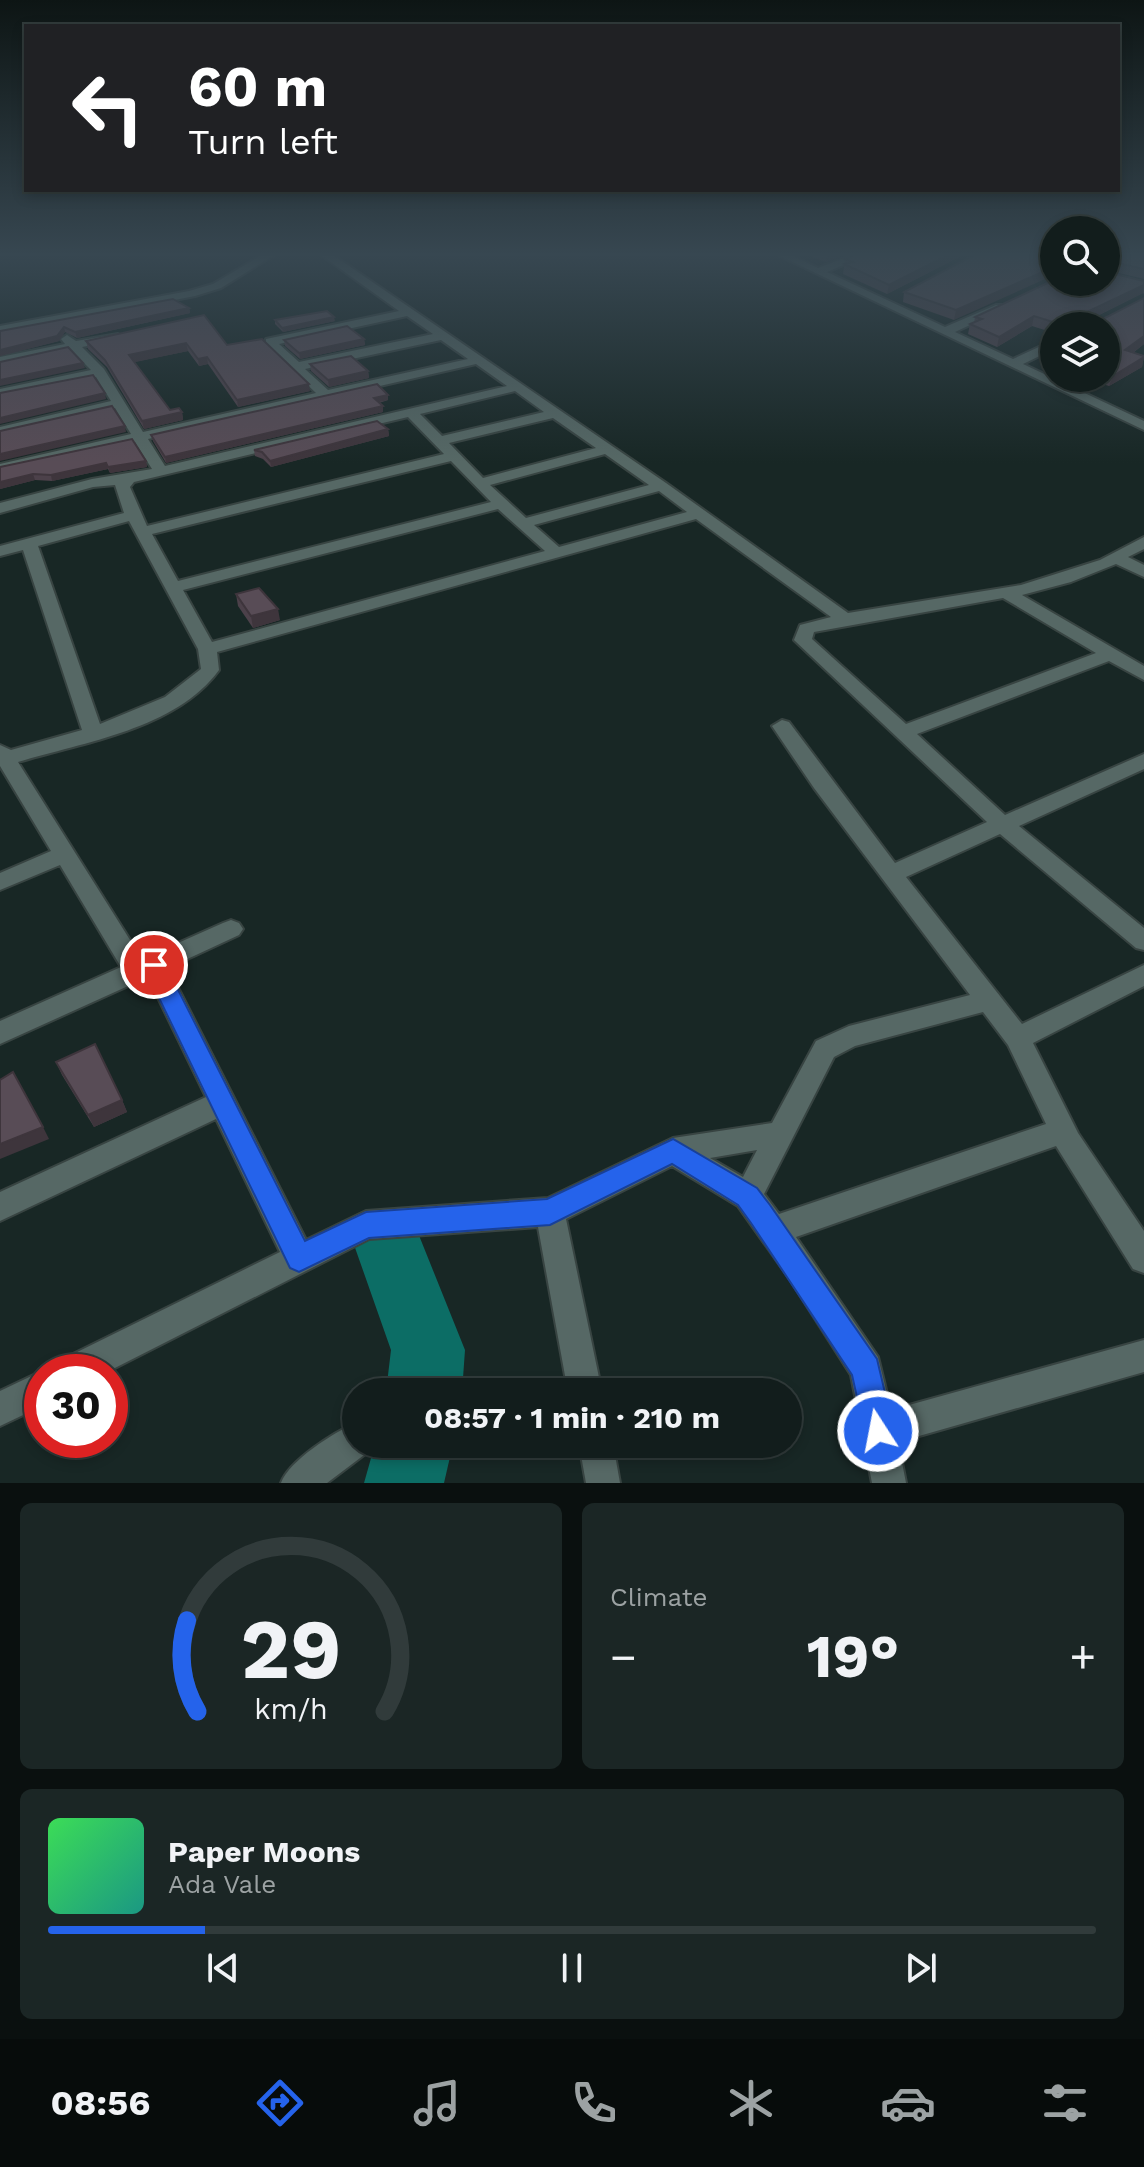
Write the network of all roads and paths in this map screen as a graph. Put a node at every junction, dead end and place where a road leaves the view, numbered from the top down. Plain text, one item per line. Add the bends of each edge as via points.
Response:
1 (32, 324) edge
2 (53, 324) edge
3 (352, 324) edge
4 (425, 324) edge
5 (929, 324) edge
6 (962, 324) edge
7 (0, 330) edge
8 (945, 332) junction
9 (132, 333) edge
10 (441, 336) junction
11 (74, 346) junction
12 (1040, 351) edge
13 (478, 360) junction
14 (0, 361) edge
15 (1015, 363) junction
16 (295, 367) junction
17 (100, 372) junction
18 (517, 387) junction
19 (0, 393) edge
20 (326, 395) junction
21 (119, 403) junction
22 (411, 412) junction
23 (555, 413) junction
24 (1144, 426) edge
25 (0, 431) edge
26 (139, 435) junction
27 (439, 441) junction
28 (607, 449) junction
29 (454, 456) junction
30 (0, 468) edge
31 (161, 472) junction
32 (129, 479) junction
33 (480, 483) junction
34 (661, 486) junction
35 (501, 504) junction
36 (0, 508) edge
37 (699, 513) junction
38 (133, 515) junction
39 (523, 523) junction
40 (142, 532) junction
41 (1144, 542) edge
42 (29, 543) junction
43 (0, 551) edge
44 (557, 553) junction
45 (1119, 559) junction
46 (1144, 572) edge
47 (172, 588) junction
48 (1008, 594) junction
49 (843, 618) junction
50 (207, 649) junction
51 (1111, 654) junction
52 (1144, 674) edge
53 (782, 726) dead end
54 (92, 730) junction
55 (901, 733) junction
56 (1144, 761) edge
57 (5, 763) edge
58 (1002, 824) junction
59 (62, 855) junction
60 (894, 873) junction
61 (0, 882) edge
62 (231, 929) dead end
63 (1144, 941) edge
64 (145, 968) junction
65 (1144, 975) edge
66 (989, 1000) junction
67 (0, 1033) edge
68 (1018, 1038) junction
69 (223, 1102) junction
70 (1063, 1131) junction
71 (781, 1134) junction
72 (673, 1151) junction
73 (748, 1196) junction
74 (0, 1207) edge
75 (550, 1212) junction
76 (773, 1231) junction
77 (299, 1258) junction
78 (1144, 1258) edge
79 (109, 1354) edge
80 (1144, 1356) edge
81 (582, 1378) edge
82 (24, 1397) edge
83 (0, 1409) edge
84 (878, 1431) junction
85 (342, 1450) edge
86 (599, 1458) edge
87 (298, 1483) edge
88 (603, 1483) edge
89 (889, 1483) edge

1 - 7 street
2 - 11 street
3 - 16 street via 270,342
4 - 10 street
5 - 8 street
6 - 8 street
8 - 15 street
9 - 11 street
10 - 13 street
10 - 16 street
11 - 14 street
11 - 17 street
12 - 15 street
13 - 18 street
13 - 20 street
15 - 24 street
16 - 20 street
17 - 19 street
17 - 21 street
18 - 22 street
18 - 23 street
20 - 26 street
21 - 25 street
21 - 26 street
22 - 27 street
22 - 31 street
23 - 27 street
23 - 28 street
26 - 30 street
26 - 31 street
27 - 29 street
28 - 33 street
28 - 34 street
29 - 33 street
29 - 40 street
31 - 32 street
32 - 36 street via 92,483
32 - 38 street via 122,486
33 - 35 street
34 - 37 street
34 - 39 street
35 - 39 street
35 - 47 street
37 - 44 street
37 - 49 street
38 - 40 street
38 - 42 street
39 - 44 street
40 - 47 street
41 - 45 street
42 - 43 street
42 - 54 street
44 - 50 street
45 - 46 street
45 - 48 street
47 - 50 street
48 - 49 street
48 - 51 street
49 - 55 street via 806,629 803,640
50 - 54 street via 210,670 199,685 161,708
51 - 52 street
51 - 55 street
53 - 60 street
54 - 57 street
55 - 58 street
56 - 58 street
57 - 59 street
58 - 60 street
58 - 63 street
59 - 61 street
59 - 64 street
60 - 66 street
62 - 64 street
64 - 67 street
64 - 69 street
65 - 68 street
66 - 68 street
66 - 71 street via 849,1037 825,1049
68 - 70 street
69 - 74 street
69 - 77 street
70 - 76 street
70 - 78 street
71 - 72 street
71 - 73 street
72 - 73 street
72 - 75 street
73 - 76 street
75 - 77 street via 366,1225
75 - 81 street
76 - 84 street via 866,1369
77 - 79 street
80 - 84 street
82 - 83 street
84 - 89 street
85 - 87 street
86 - 88 street

